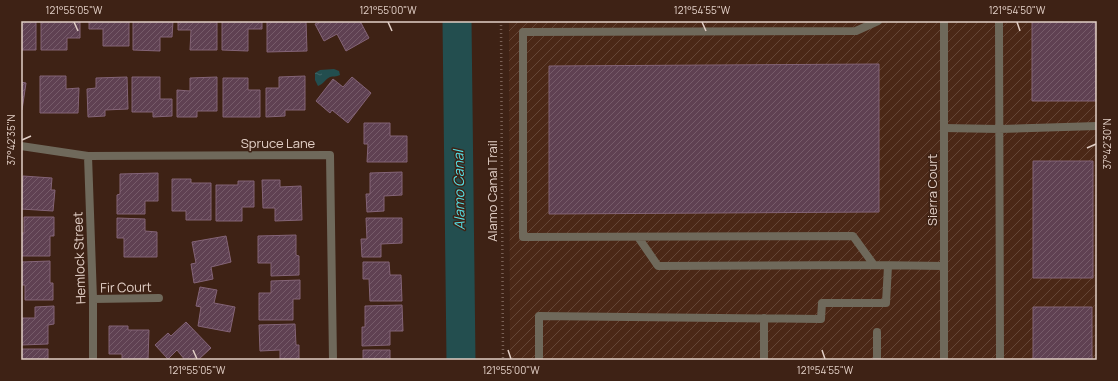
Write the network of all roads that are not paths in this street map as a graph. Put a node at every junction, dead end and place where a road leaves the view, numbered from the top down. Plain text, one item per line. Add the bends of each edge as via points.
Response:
1 (878, 21) edge
2 (940, 21) edge
3 (944, 21) edge
4 (999, 21) edge
5 (1097, 126) edge
6 (944, 128) junction
7 (999, 129) junction
8 (21, 146) edge
9 (88, 156) junction
10 (638, 237) junction
11 (874, 266) junction
12 (888, 266) junction
13 (944, 266) junction
14 (159, 298) dead end
15 (93, 299) junction
16 (764, 318) junction
17 (877, 332) dead end
18 (93, 360) edge
19 (333, 360) edge
20 (539, 360) edge
21 (764, 360) edge
22 (877, 360) edge
23 (944, 360) edge
24 (1000, 360) edge

1 - 10 street via 856,31 523,32 523,237
2 - 3 street
3 - 6 street, Sierra Court
4 - 7 street
5 - 7 street
6 - 7 street
6 - 13 street, Sierra Court
7 - 24 street
8 - 9 street, Spruce Lane
9 - 15 street, Hemlock Street
9 - 19 street, Spruce Lane via 330,155
10 - 11 street via 658,266
10 - 11 street via 853,236
11 - 12 street
12 - 13 street
12 - 16 street via 886,303 822,303 821,319
13 - 23 street, Sierra Court
14 - 15 street, Fir Court
15 - 18 street, Hemlock Street
16 - 20 street via 540,316
16 - 21 street
17 - 22 street

